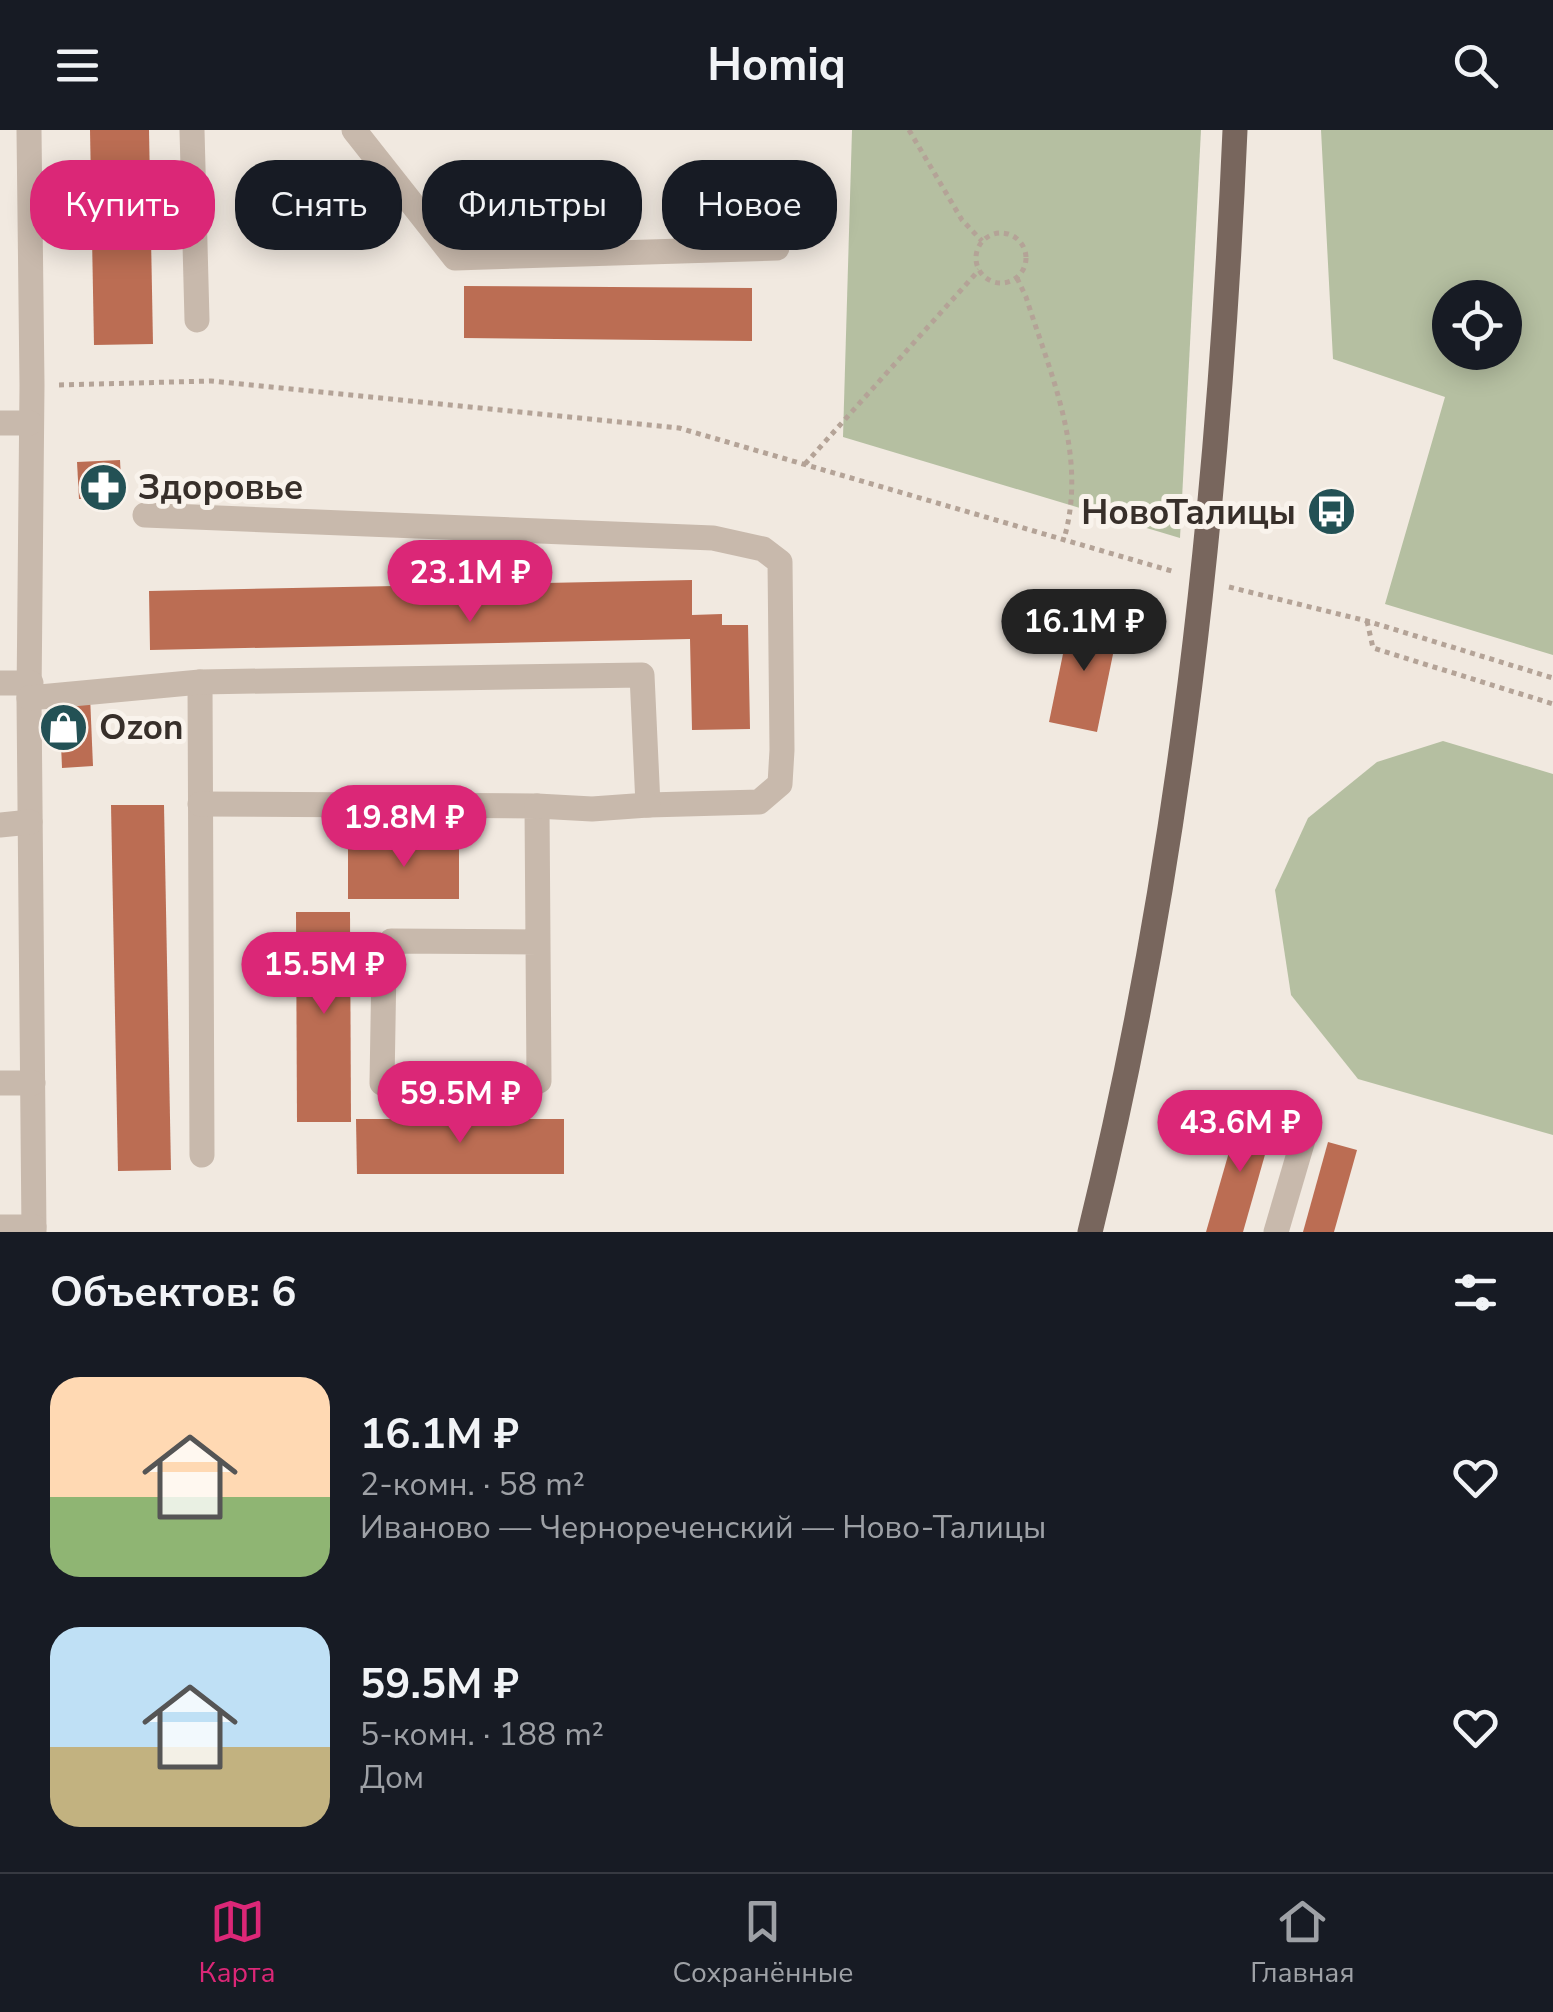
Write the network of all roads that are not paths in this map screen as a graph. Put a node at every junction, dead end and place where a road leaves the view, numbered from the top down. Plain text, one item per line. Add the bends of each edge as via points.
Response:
1 (29, 130) edge
2 (192, 130) edge
3 (354, 130) edge
4 (1235, 130) edge
5 (713, 250) edge
6 (197, 320) dead end
7 (0, 423) edge
8 (30, 423) junction
9 (145, 514) dead end
10 (200, 682) junction
11 (0, 683) edge
12 (30, 690) junction
13 (200, 804) junction
14 (537, 806) junction
15 (648, 806) junction
16 (30, 822) junction
17 (0, 825) edge
18 (538, 942) junction
19 (0, 1083) edge
20 (33, 1083) junction
21 (1303, 1140) dead end
22 (202, 1155) dead end
23 (0, 1227) edge
24 (34, 1230) edge
25 (1090, 1232) edge
26 (1276, 1232) edge

1 - 8 street
2 - 6 street
3 - 5 street via 456,258
4 - 25 main road via 1204,580 1177,787
7 - 8 street
8 - 12 street
9 - 15 street via 713,538 763,549 780,562 780,784 759,802
10 - 12 street
10 - 13 street
10 - 15 street via 642,676
11 - 12 street
12 - 16 street
13 - 14 street
13 - 22 street
14 - 15 street
14 - 18 street
16 - 17 street
16 - 20 street
18 - 18 street via 391,941 384,966 382,1083 539,1080
19 - 20 street
20 - 24 street
21 - 26 street
23 - 24 street

